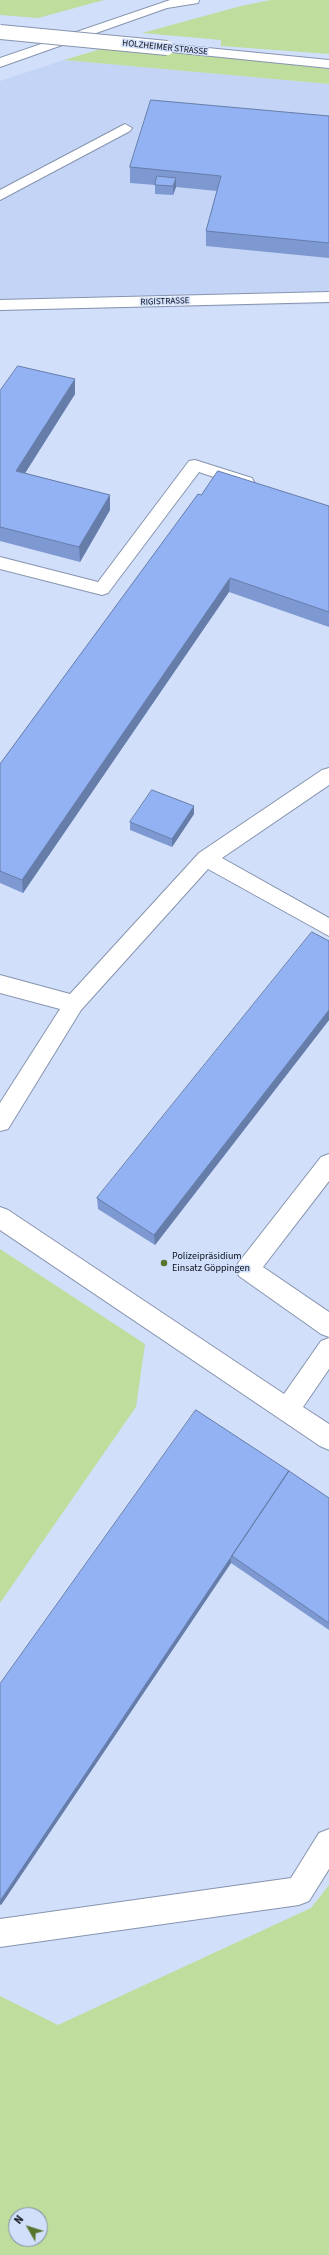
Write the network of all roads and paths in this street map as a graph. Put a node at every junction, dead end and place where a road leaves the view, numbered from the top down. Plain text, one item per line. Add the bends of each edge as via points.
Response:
1 (193, 0) edge
2 (0, 32) edge
3 (0, 63) edge
4 (329, 64) edge
5 (125, 128) dead end
6 (0, 196) edge
7 (329, 297) edge
8 (0, 305) edge
9 (262, 487) edge
10 (0, 563) edge
11 (329, 775) edge
12 (206, 858) junction
13 (329, 928) edge
14 (0, 984) edge
15 (74, 1004) junction
16 (0, 1122) edge
17 (329, 1164) edge
18 (0, 1217) edge
19 (329, 1326) edge
20 (329, 1349) edge
21 (287, 1410) junction
22 (329, 1438) edge
23 (329, 1843) edge
24 (0, 1933) edge

1 - 3 street via 164,5 33,49
2 - 4 street, HOLZHEIMER STRASSE, bridge
5 - 6 street
7 - 8 street, RIGISTRASSE
9 - 10 street via 195,465 102,589
11 - 12 street
12 - 13 street
12 - 15 street
14 - 15 street
15 - 16 street
17 - 19 street via 247,1269
18 - 21 street
20 - 21 street
21 - 22 street
23 - 24 street via 300,1891

